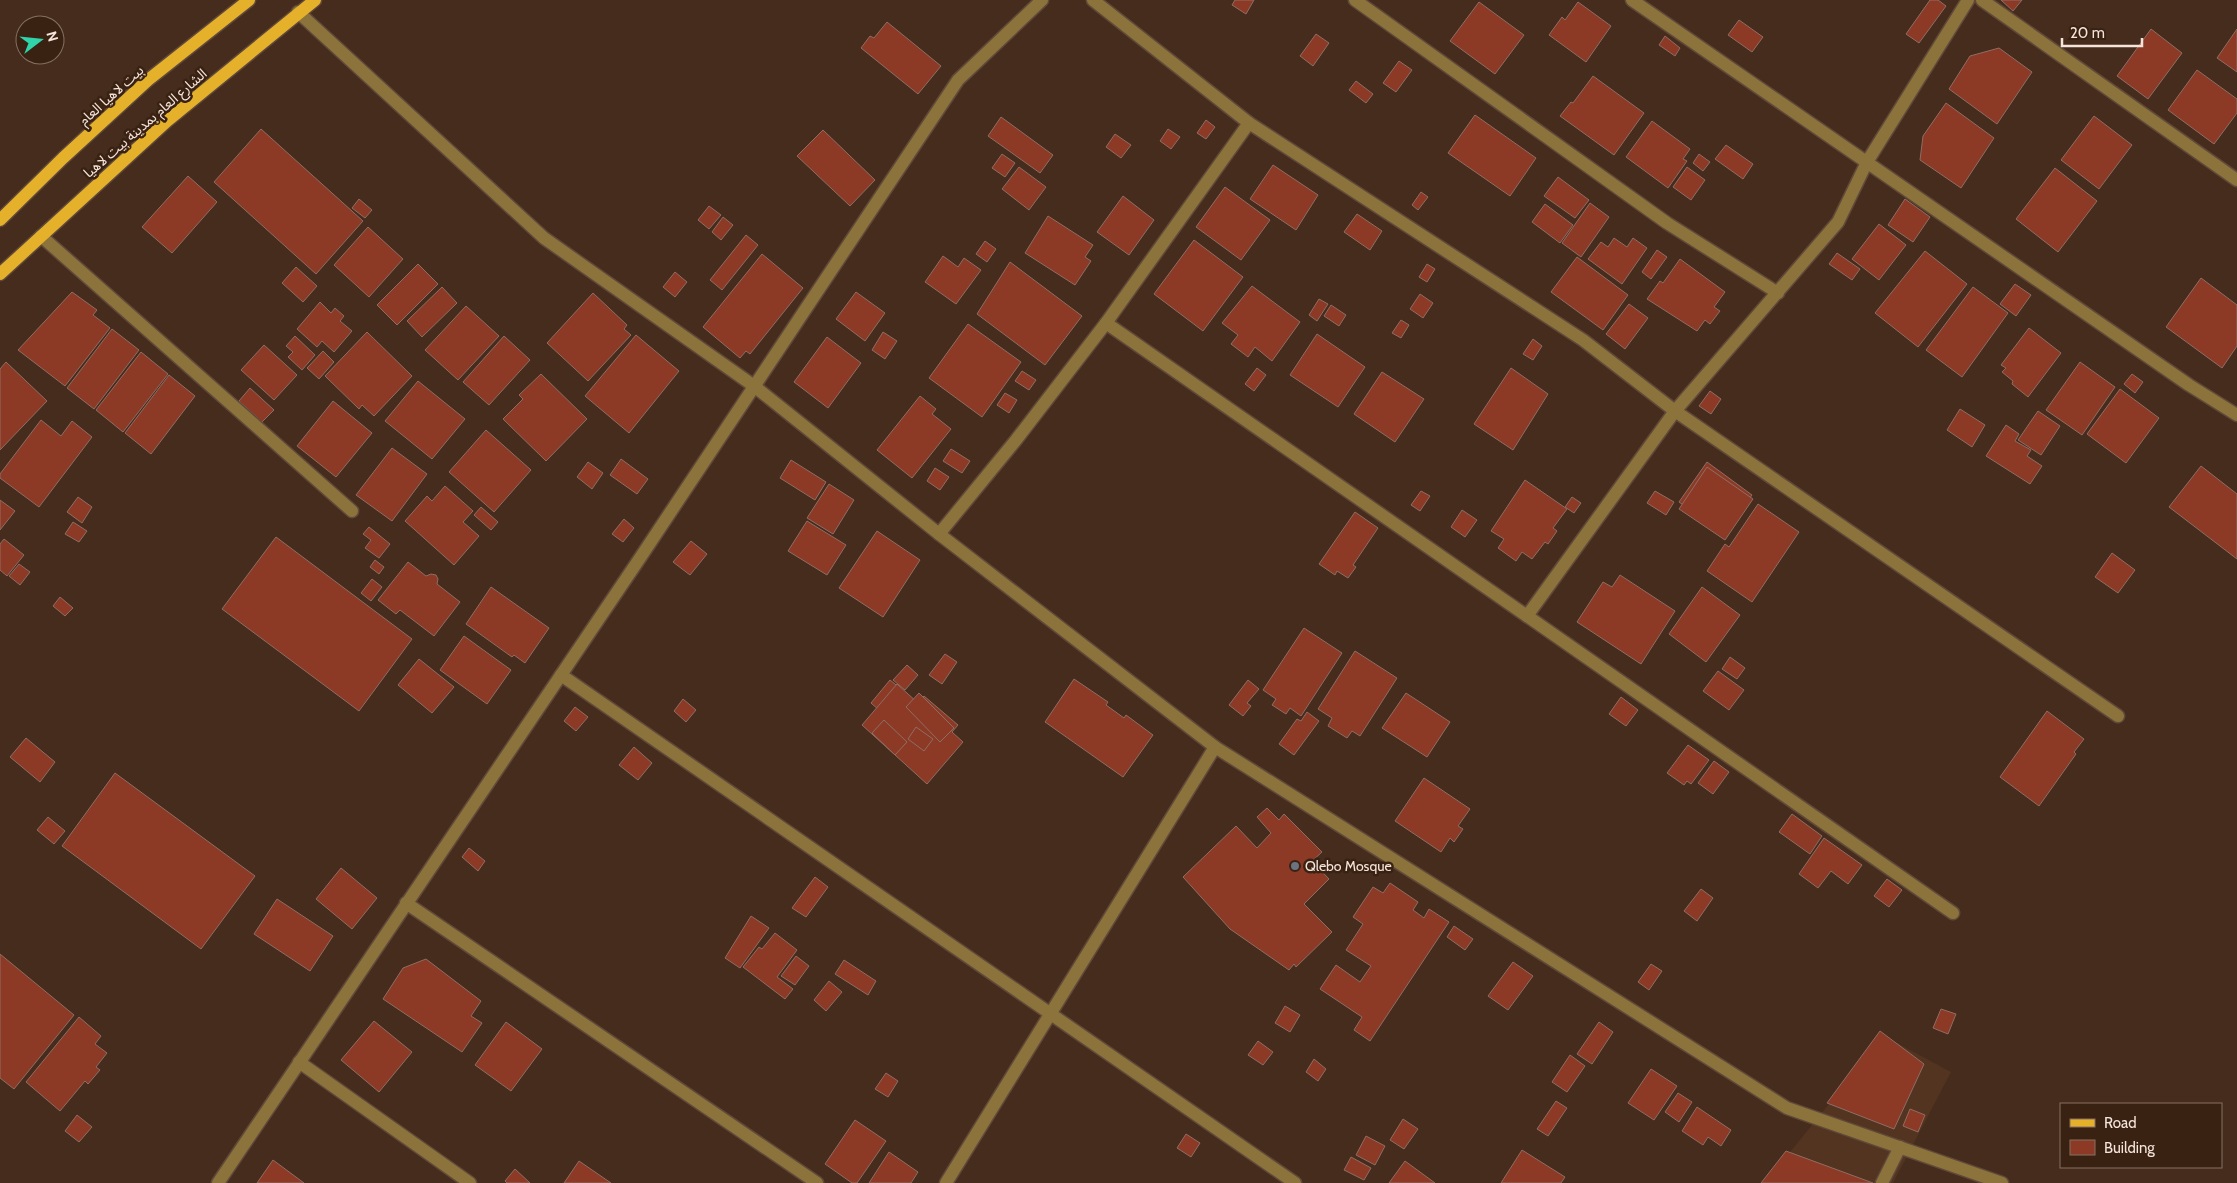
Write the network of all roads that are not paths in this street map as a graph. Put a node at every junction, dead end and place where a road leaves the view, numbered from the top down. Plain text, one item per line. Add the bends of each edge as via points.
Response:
1 (249, 0) edge
2 (315, 0) edge
3 (1042, 0) edge
4 (1093, 0) edge
5 (1355, 0) edge
6 (1632, 0) edge
7 (1968, 0) edge
8 (1982, 0) edge
9 (298, 12) junction
10 (1249, 122) junction
11 (1867, 162) junction
12 (2237, 180) edge
13 (0, 220) edge
14 (41, 236) junction
15 (0, 274) edge
16 (1778, 293) junction
17 (1106, 323) junction
18 (754, 386) junction
19 (1676, 411) junction
20 (2237, 415) edge
21 (352, 511) dead end
22 (939, 534) junction
23 (1528, 616) junction
24 (560, 675) junction
25 (2118, 716) dead end
26 (1215, 747) junction
27 (406, 903) junction
28 (1953, 913) dead end
29 (1050, 1014) junction
30 (299, 1062) junction
31 (1900, 1147) junction
32 (218, 1183) edge
33 (470, 1183) edge
34 (817, 1183) edge
35 (946, 1183) edge
36 (1296, 1183) edge
37 (1882, 1183) edge
38 (2002, 1183) edge

1 - 13 main road, بيت لاهيا العام via 148,80
2 - 9 main road, الشارع العام بمدينة بيت لاهيا
3 - 18 street via 958,80
4 - 10 street
5 - 16 street via 1668,223
6 - 11 street
7 - 11 street
8 - 12 street
9 - 14 main road, الشارع العام بمدينة بيت لاهيا via 167,121
9 - 18 street via 544,238
10 - 17 street
10 - 19 street via 1583,340
11 - 16 street via 1838,222
11 - 20 street
14 - 15 main road, الشارع العام بمدينة بيت لاهيا
14 - 21 street
16 - 19 street
17 - 22 street
17 - 23 street
18 - 22 street
18 - 24 street
19 - 23 street
19 - 25 street
22 - 26 street
23 - 28 street
24 - 27 street
24 - 29 street
26 - 29 street
26 - 31 street via 1787,1108
27 - 30 street
27 - 34 street
29 - 35 street
29 - 36 street
30 - 32 street
30 - 33 street
31 - 37 street
31 - 38 street

